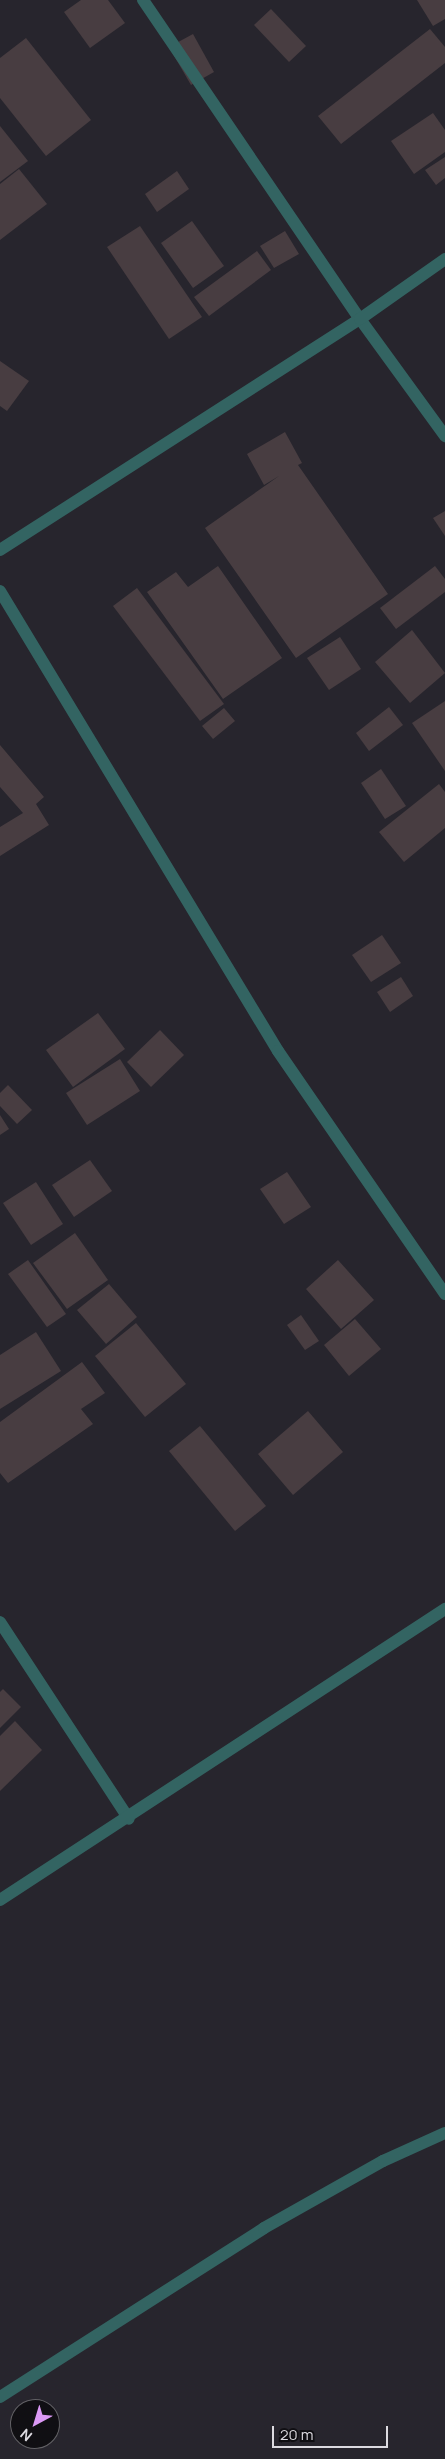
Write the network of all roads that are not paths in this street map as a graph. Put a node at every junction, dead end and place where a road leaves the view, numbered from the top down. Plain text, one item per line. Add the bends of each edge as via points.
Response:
1 (143, 0) edge
2 (445, 259) edge
3 (360, 319) junction
4 (445, 436) edge
5 (0, 550) edge
6 (0, 591) edge
7 (445, 1294) edge
8 (445, 1609) edge
9 (0, 1622) edge
10 (128, 1819) junction
11 (0, 1900) edge
12 (445, 2133) edge
13 (0, 2397) edge

1 - 3 street
2 - 3 street
3 - 4 street
3 - 5 street
6 - 7 street via 278,1050
8 - 10 street
9 - 10 street
10 - 11 street
12 - 13 street via 383,2162 264,2228

